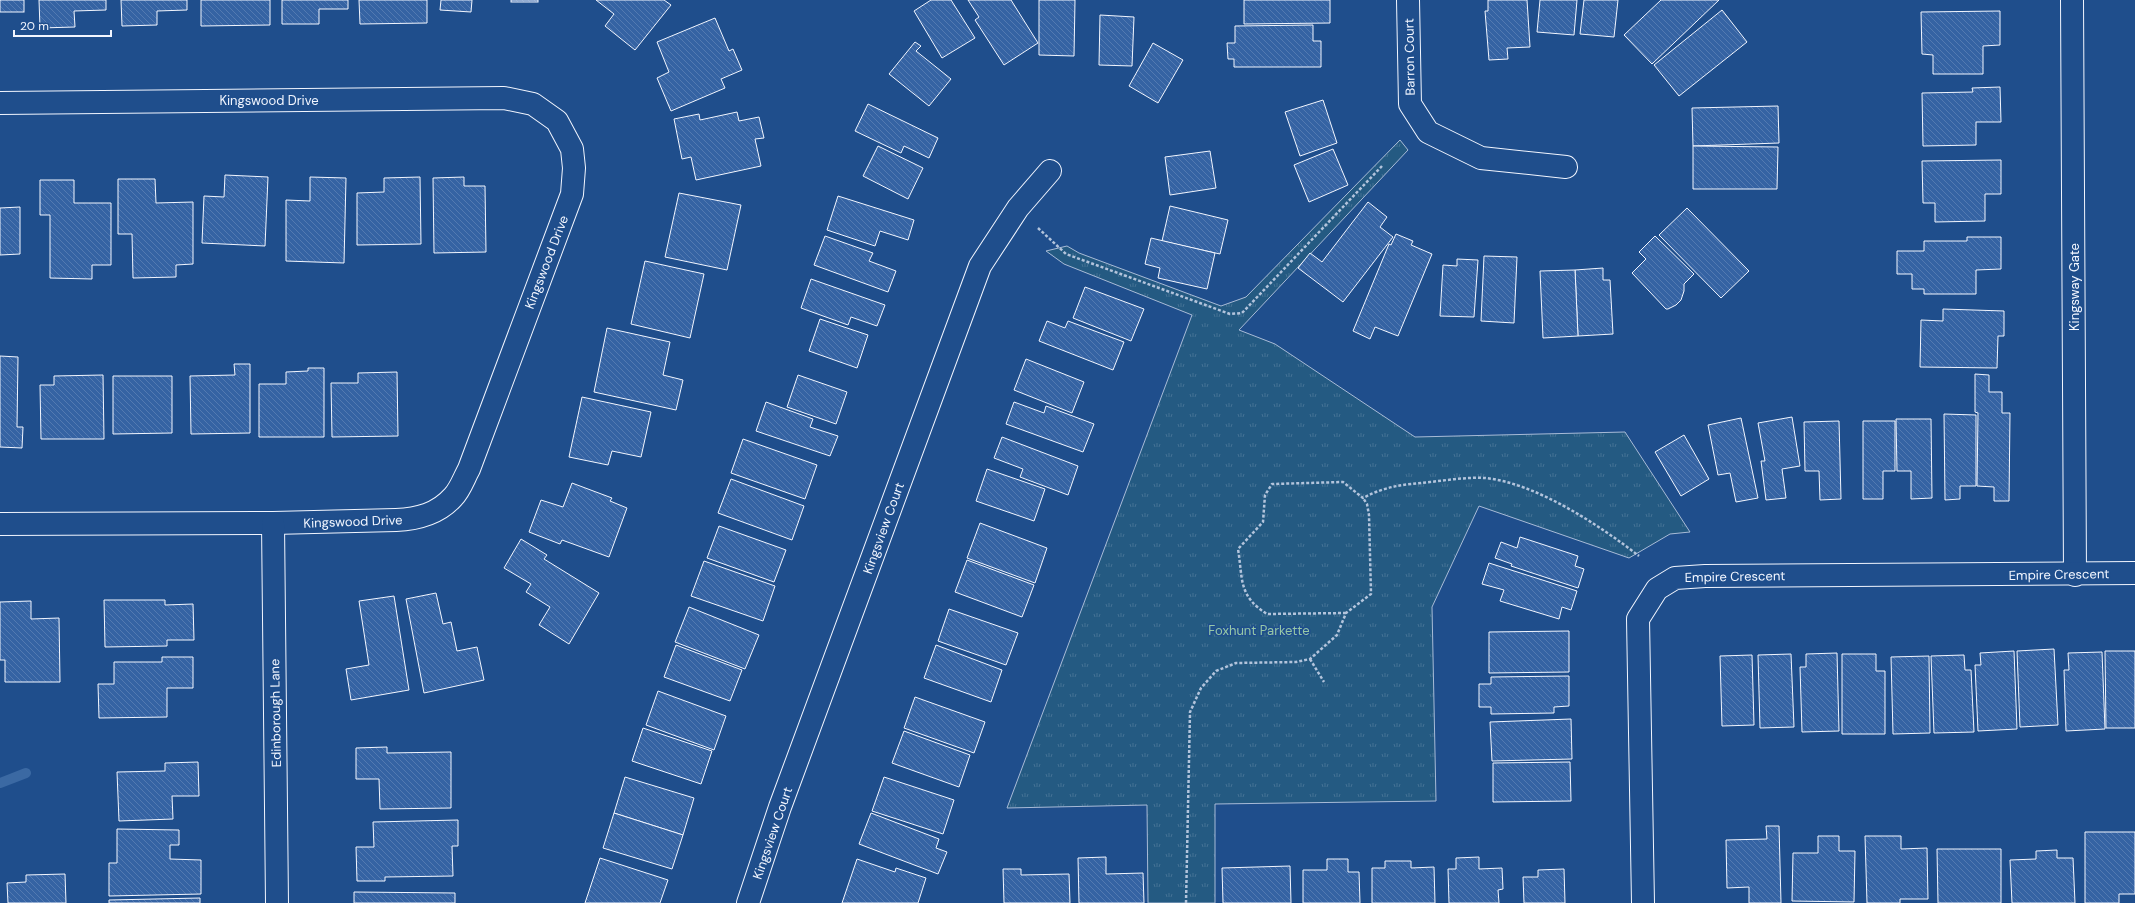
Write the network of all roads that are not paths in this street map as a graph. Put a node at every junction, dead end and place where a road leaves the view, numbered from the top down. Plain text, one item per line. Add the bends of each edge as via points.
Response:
1 (1408, 0) edge
2 (2072, 0) edge
3 (0, 103) edge
4 (1566, 167) dead end
5 (1050, 171) dead end
6 (273, 523) junction
7 (0, 524) edge
8 (2135, 573) edge
9 (2075, 575) junction
10 (277, 903) edge
11 (748, 903) edge
12 (1644, 903) edge

1 - 4 street, Barron Court via 1410,104 1428,132 1481,158
2 - 9 street, Kingsway Gate
3 - 6 street, Kingswood Drive via 504,98 533,104 558,121 572,149 572,194 469,469 454,497 435,512 414,519
5 - 11 street, Kingsview Court via 1018,208 980,266 782,800
6 - 7 street, Kingswood Drive
6 - 10 street, Edinborough Lane
8 - 9 street, Empire Crescent
9 - 12 street, Empire Crescent via 1704,576 1675,578 1657,589 1638,619

